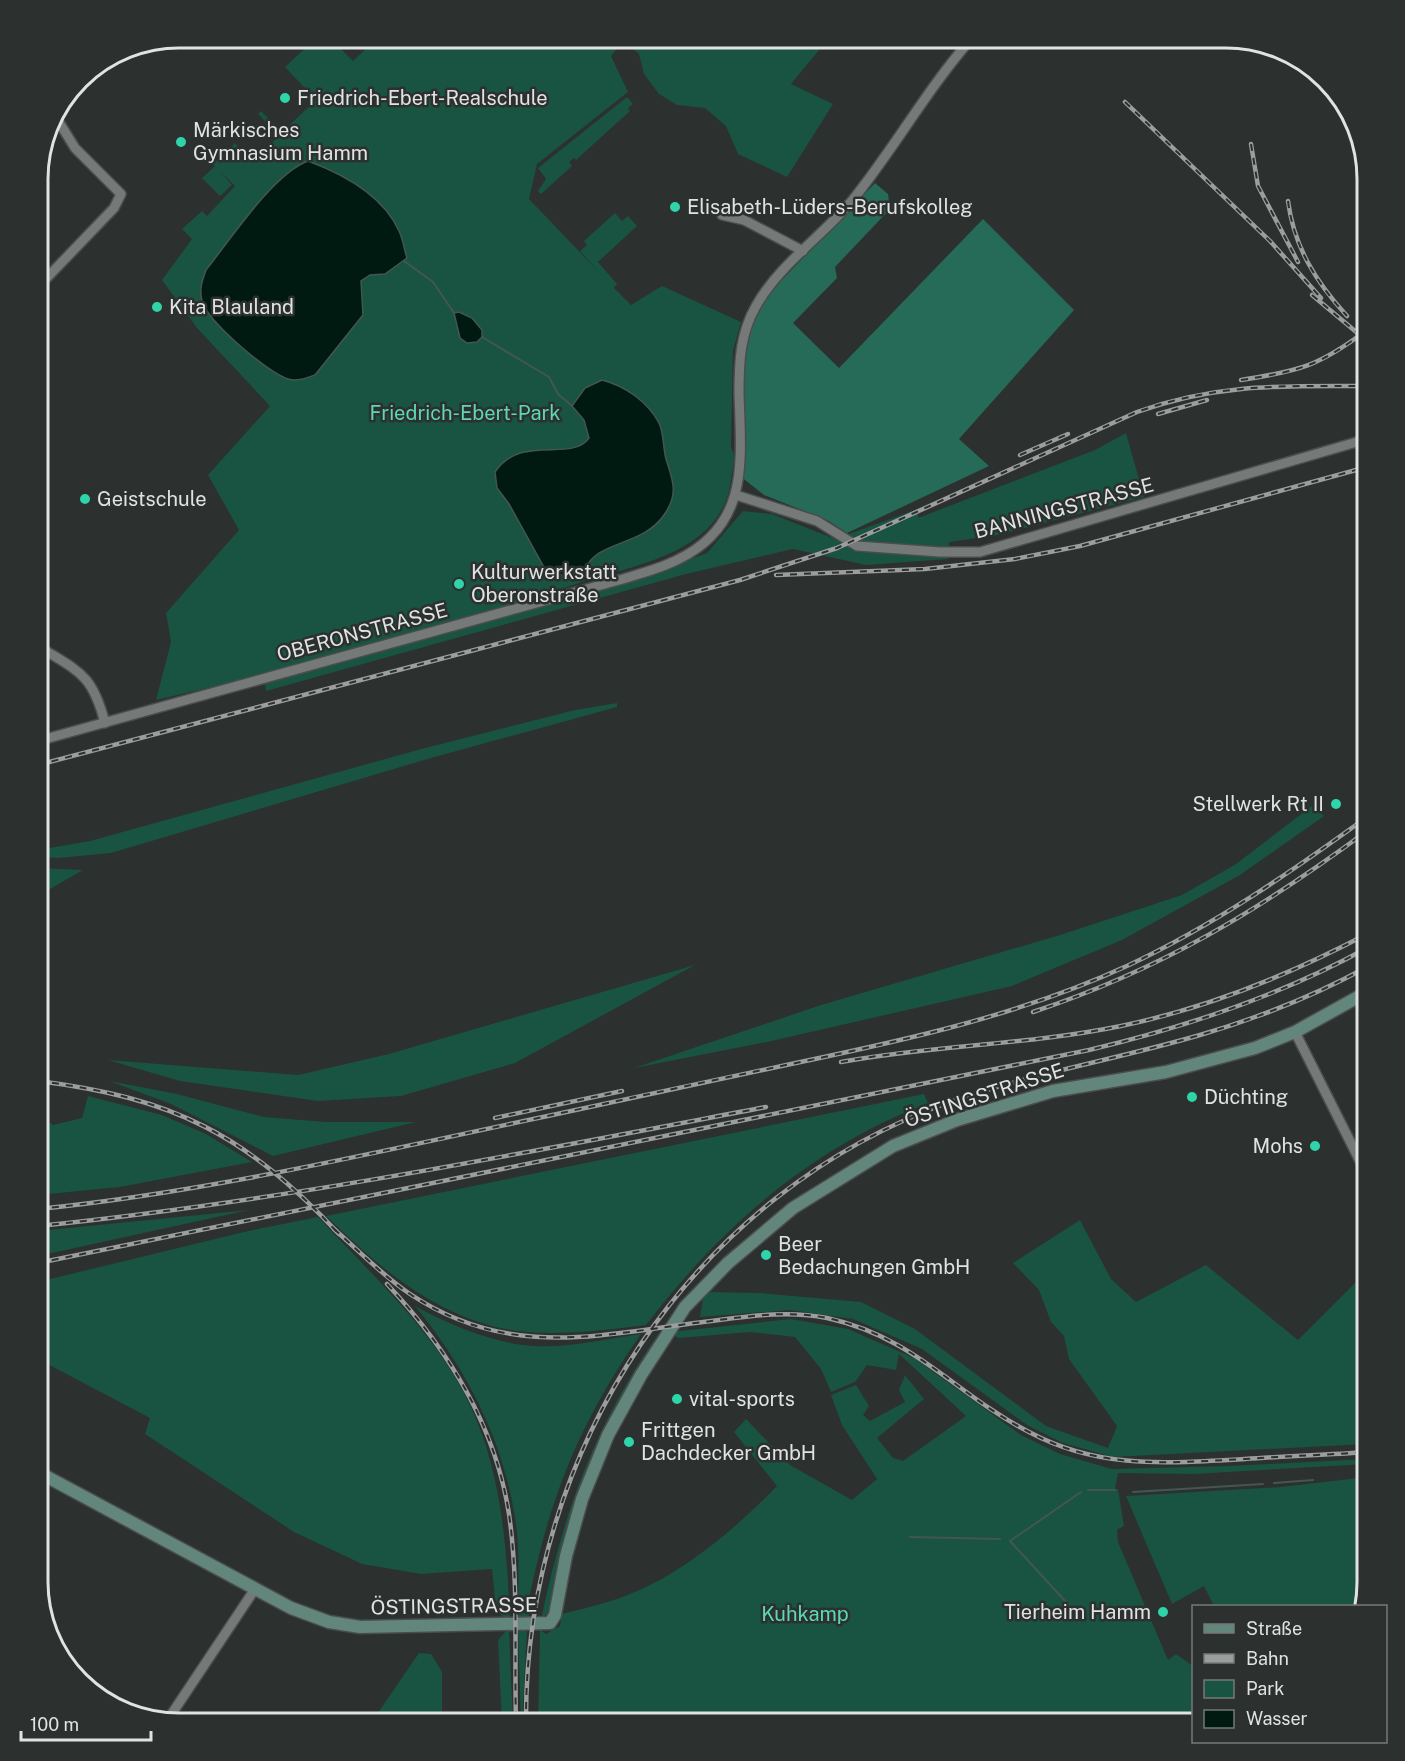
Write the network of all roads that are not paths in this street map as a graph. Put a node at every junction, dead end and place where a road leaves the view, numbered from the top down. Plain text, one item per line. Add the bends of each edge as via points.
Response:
1 (965, 48) edge
2 (60, 124) edge
3 (722, 215) dead end
4 (803, 251) junction
5 (48, 277) edge
6 (1357, 442) edge
7 (736, 495) junction
8 (48, 653) edge
9 (105, 723) junction
10 (48, 738) edge
11 (1357, 998) edge
12 (1295, 1032) junction
13 (1357, 1153) edge
14 (48, 1477) edge
15 (255, 1588) junction
16 (173, 1713) edge

1 - 4 street via 853,199
2 - 5 street via 75,148 122,195
3 - 4 street via 744,220
4 - 7 street via 761,296 744,333 739,363 741,456
6 - 7 street, BANNINGSTRASSE via 980,552 857,546 817,521
7 - 9 street, OBERONSTRASSE via 731,510 709,538 692,552 660,567
8 - 9 street via 87,678 97,693
9 - 10 street, OBERONSTRASSE
11 - 12 street, ÖSTINGSTRASSE
12 - 13 street
12 - 15 street, ÖSTINGSTRASSE via 1214,1060 1060,1090 957,1120 892,1146 793,1208 692,1299 641,1375 608,1435 582,1499 550,1623 344,1625 304,1614
14 - 15 street, ÖSTINGSTRASSE
15 - 16 street

